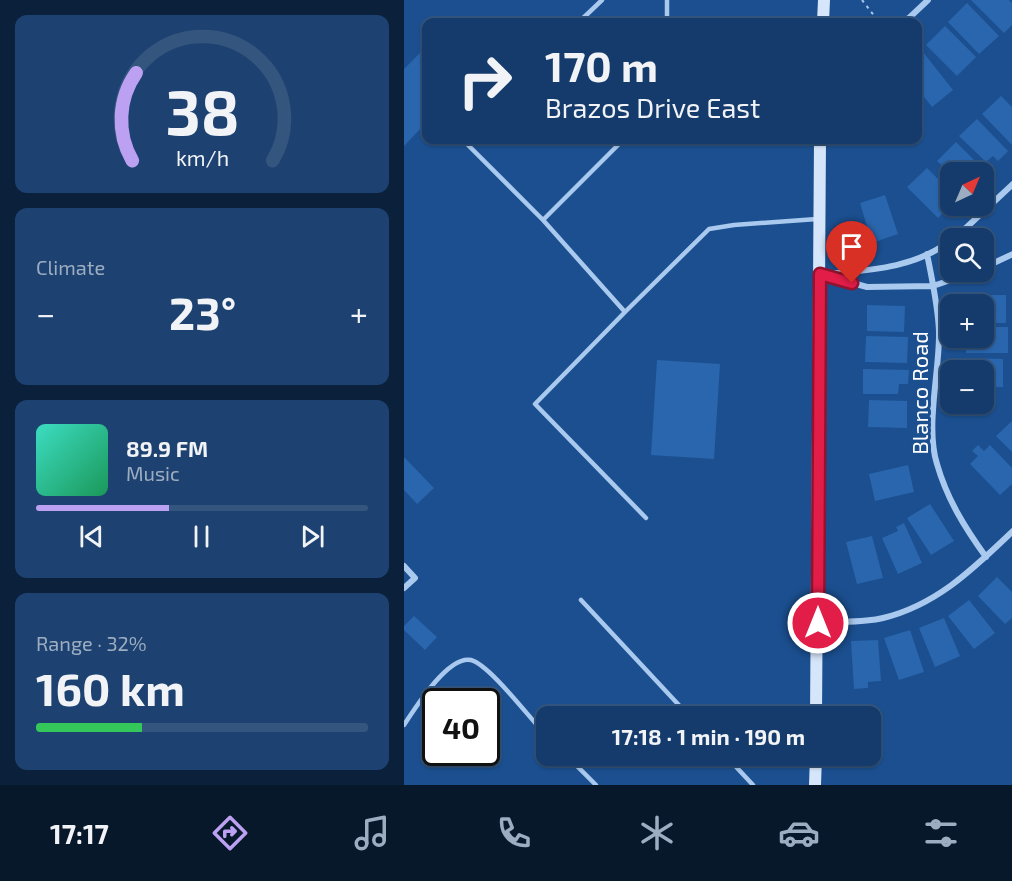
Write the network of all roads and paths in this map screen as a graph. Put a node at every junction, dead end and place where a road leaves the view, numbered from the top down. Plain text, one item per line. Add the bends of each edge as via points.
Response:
1 (602, 0) edge
2 (666, 0) edge
3 (824, 0) edge
4 (862, 0) edge
5 (928, 0) edge
6 (583, 18) edge
7 (667, 18) edge
8 (823, 18) edge
9 (877, 18) edge
10 (909, 18) edge
11 (467, 144) edge
12 (619, 144) edge
13 (820, 144) edge
14 (1013, 184) edge
15 (820, 219) junction
16 (543, 220) junction
17 (964, 228) edge
18 (940, 248) edge
19 (927, 254) junction
20 (1013, 254) edge
21 (994, 263) edge
22 (820, 274) junction
23 (945, 282) edge
24 (934, 286) junction
25 (625, 312) junction
26 (646, 518) dead end
27 (1013, 531) edge
28 (986, 556) junction
29 (404, 566) edge
30 (404, 588) edge
31 (581, 600) dead end
32 (818, 623) junction
33 (680, 706) edge
34 (816, 706) edge
35 (536, 724) edge
36 (404, 725) edge
37 (577, 766) edge
38 (735, 766) edge
39 (816, 766) edge
40 (596, 785) edge
41 (753, 785) edge
42 (815, 785) edge

1 - 6 lane
2 - 7 lane
3 - 8 street
4 - 9 path
5 - 10 street
11 - 16 lane
12 - 16 lane
13 - 15 street
14 - 17 street
15 - 22 street
15 - 25 lane via 709,228
16 - 25 lane
18 - 19 street
19 - 22 street via 881,270
19 - 24 street, Blanco Road
20 - 21 street
22 - 24 street via 868,287
22 - 32 street
23 - 24 street
24 - 28 street, Blanco Road via 939,331 936,463 963,526
25 - 26 lane via 535,404
27 - 28 street
28 - 32 street via 933,599 882,618
29 - 30 street via 415,578
31 - 33 lane
32 - 34 street
35 - 36 lane via 485,668 471,660 460,661 445,673 422,696
37 - 40 lane
38 - 41 lane
39 - 42 street

